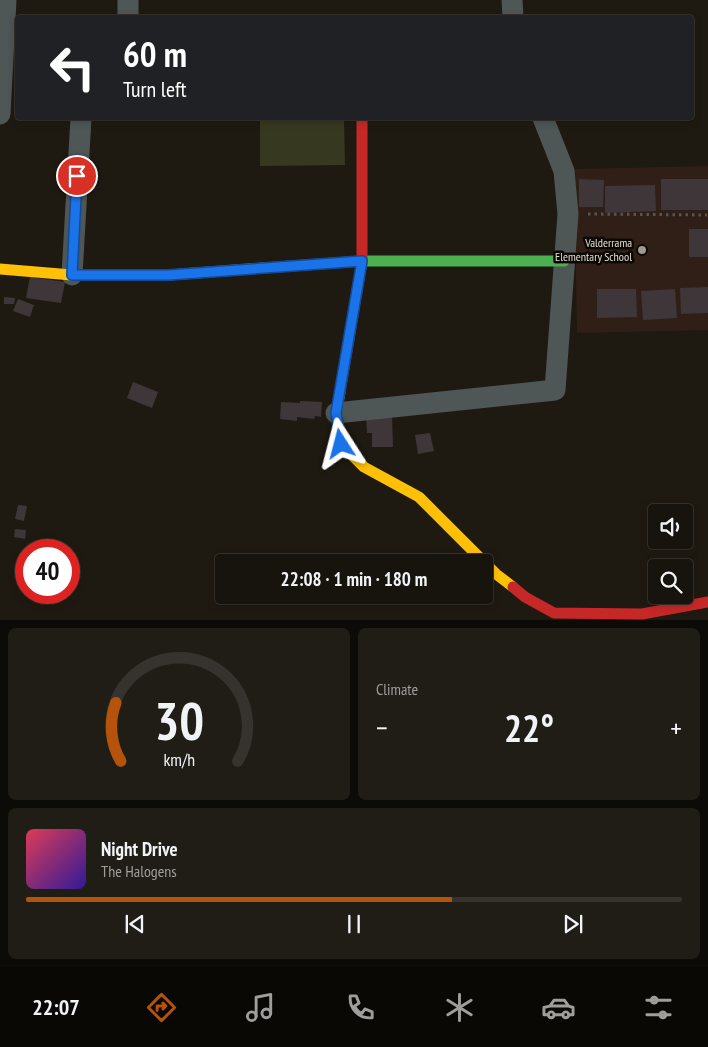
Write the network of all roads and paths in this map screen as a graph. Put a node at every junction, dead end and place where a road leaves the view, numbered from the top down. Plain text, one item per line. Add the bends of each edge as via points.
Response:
1 (6, 0) edge
2 (128, 0) edge
3 (512, 0) edge
4 (128, 15) edge
5 (513, 15) edge
6 (0, 114) edge
7 (15, 114) edge
8 (81, 120) edge
9 (362, 120) edge
10 (544, 120) edge
11 (568, 214) junction
12 (707, 215) edge
13 (362, 261) junction
14 (564, 262) junction
15 (0, 269) edge
16 (72, 275) junction
17 (336, 413) junction
18 (708, 602) edge

1 - 6 street
2 - 4 street
3 - 5 street
6 - 7 street
8 - 16 street
9 - 13 street
10 - 11 street via 564,171
11 - 12 path
11 - 14 street
13 - 14 street
13 - 16 street via 169,275
13 - 17 street
14 - 17 street via 555,390
15 - 16 street
17 - 18 street via 341,444 364,467 419,496 496,574 525,597 554,613 642,614

